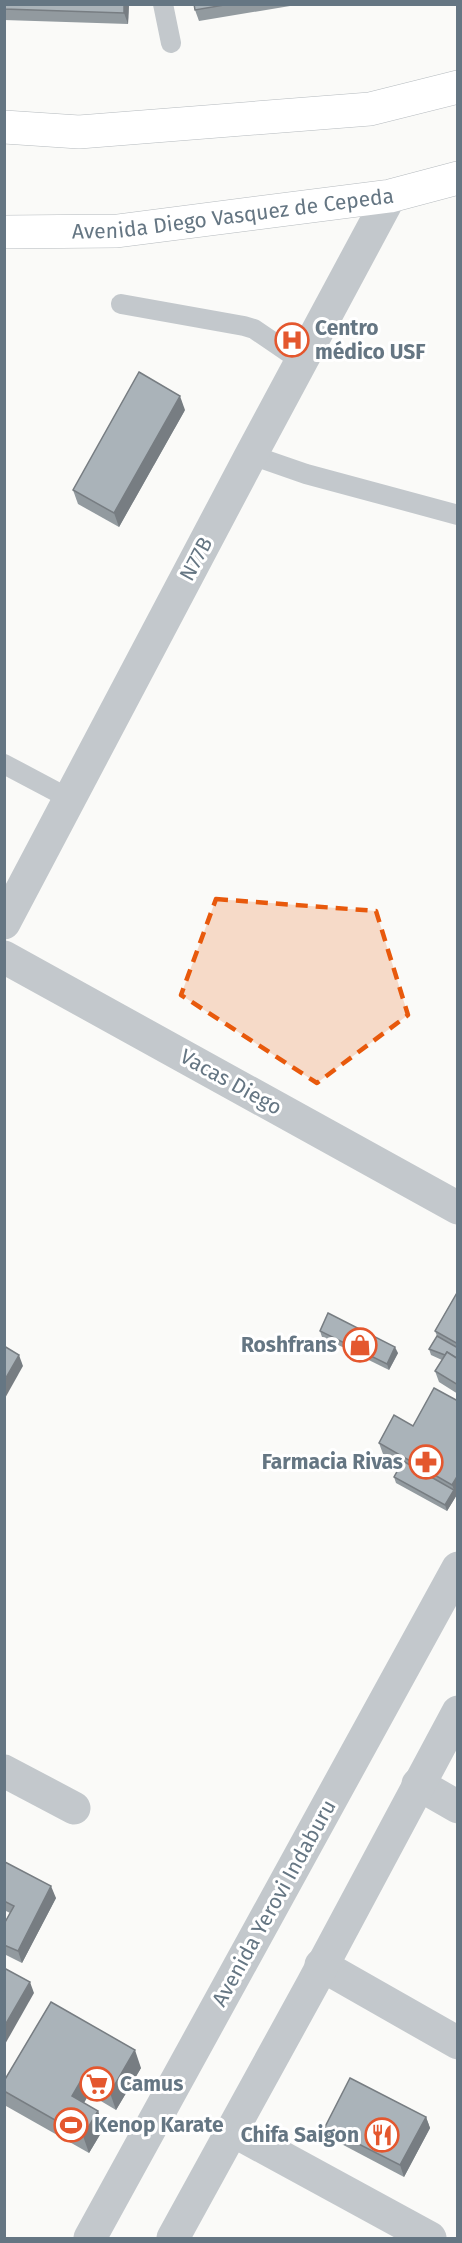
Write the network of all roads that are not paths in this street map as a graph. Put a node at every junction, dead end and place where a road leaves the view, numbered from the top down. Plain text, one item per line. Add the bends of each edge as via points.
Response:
1 (163, 4) edge
2 (171, 43) dead end
3 (458, 87) edge
4 (4, 127) edge
5 (458, 178) edge
6 (390, 196) junction
7 (4, 232) edge
8 (121, 304) dead end
9 (302, 361) junction
10 (251, 455) junction
11 (458, 515) edge
12 (4, 764) edge
13 (70, 799) junction
14 (4, 923) edge
15 (4, 957) edge
16 (458, 1208) edge
17 (456, 1576) edge
18 (458, 1712) edge
19 (6, 1775) edge
20 (418, 1784) junction
21 (458, 1807) edge
22 (74, 1808) dead end
23 (321, 1965) junction
24 (458, 2043) edge
25 (232, 2130) junction
26 (90, 2238) edge
27 (172, 2238) edge
28 (430, 2238) edge

1 - 2 lane
3 - 4 main road via 370,109 79,132
5 - 6 main road, Avenida Diego Vasquez de Cepeda
6 - 7 main road, Avenida Diego Vasquez de Cepeda via 117,231
6 - 9 street, N77B
8 - 9 lane via 254,329
9 - 10 street, N77B
10 - 11 lane
10 - 13 street, N77B
12 - 13 lane
13 - 14 street, N77B
15 - 16 street, Vacas Diego
17 - 26 street, Avenida Yerovi Indaburu
18 - 20 street
19 - 22 street
20 - 21 street
20 - 23 street
23 - 24 street
23 - 25 street
25 - 27 street
25 - 28 street

